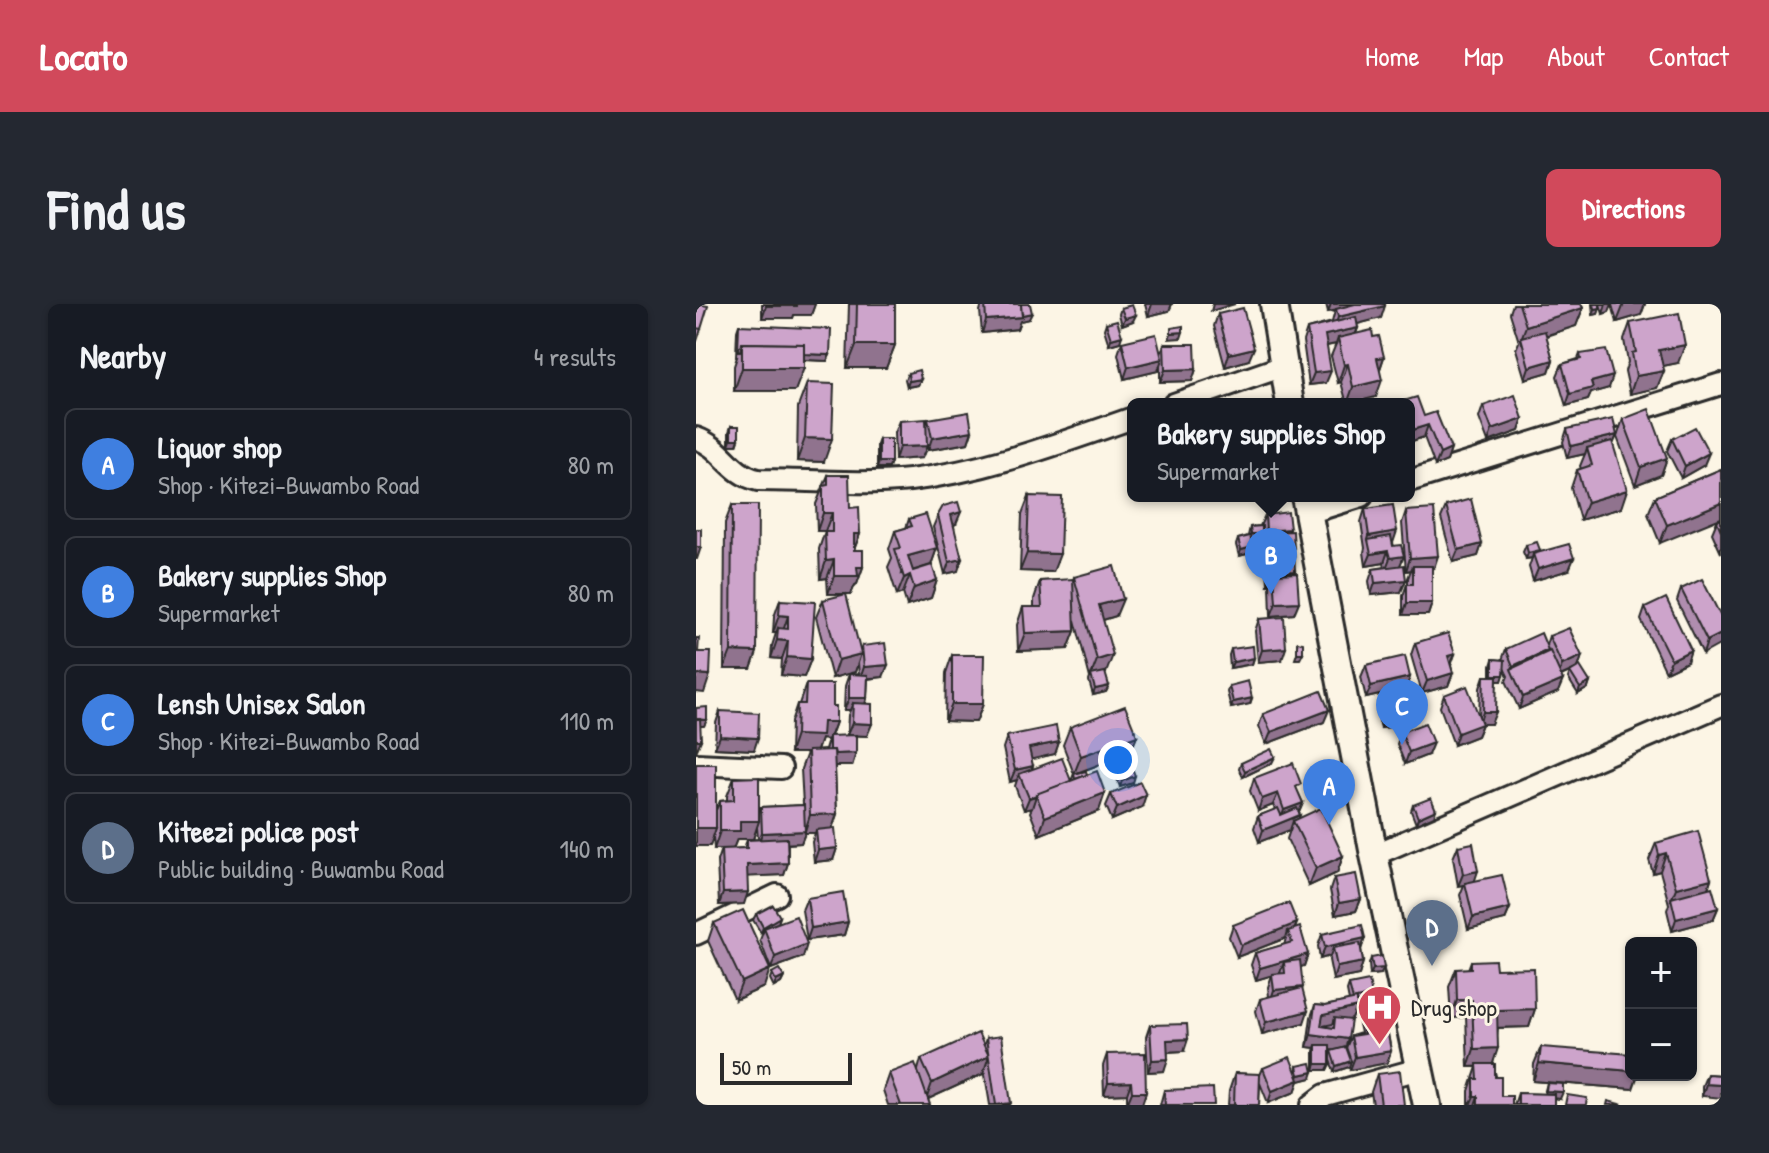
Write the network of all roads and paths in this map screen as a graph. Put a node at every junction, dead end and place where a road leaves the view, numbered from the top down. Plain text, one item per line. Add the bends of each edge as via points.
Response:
1 (1274, 304) edge
2 (1284, 366) junction
3 (1721, 384) edge
4 (1191, 398) edge
5 (1289, 398) edge
6 (1127, 420) edge
7 (696, 438) edge
8 (1415, 479) edge
9 (1307, 504) edge
10 (1721, 705) edge
11 (696, 764) edge
12 (781, 768) dead end
13 (1374, 855) junction
14 (777, 895) dead end
15 (696, 934) edge
16 (1419, 1069) junction
17 (1312, 1105) edge
18 (1427, 1105) edge

1 - 2 street
2 - 4 street
2 - 5 street
3 - 8 street
6 - 7 street via 958,472 861,483 743,477 712,444
9 - 13 street
10 - 13 street
11 - 12 street
13 - 16 street
14 - 15 street
16 - 17 street via 1325,1095
16 - 18 street

